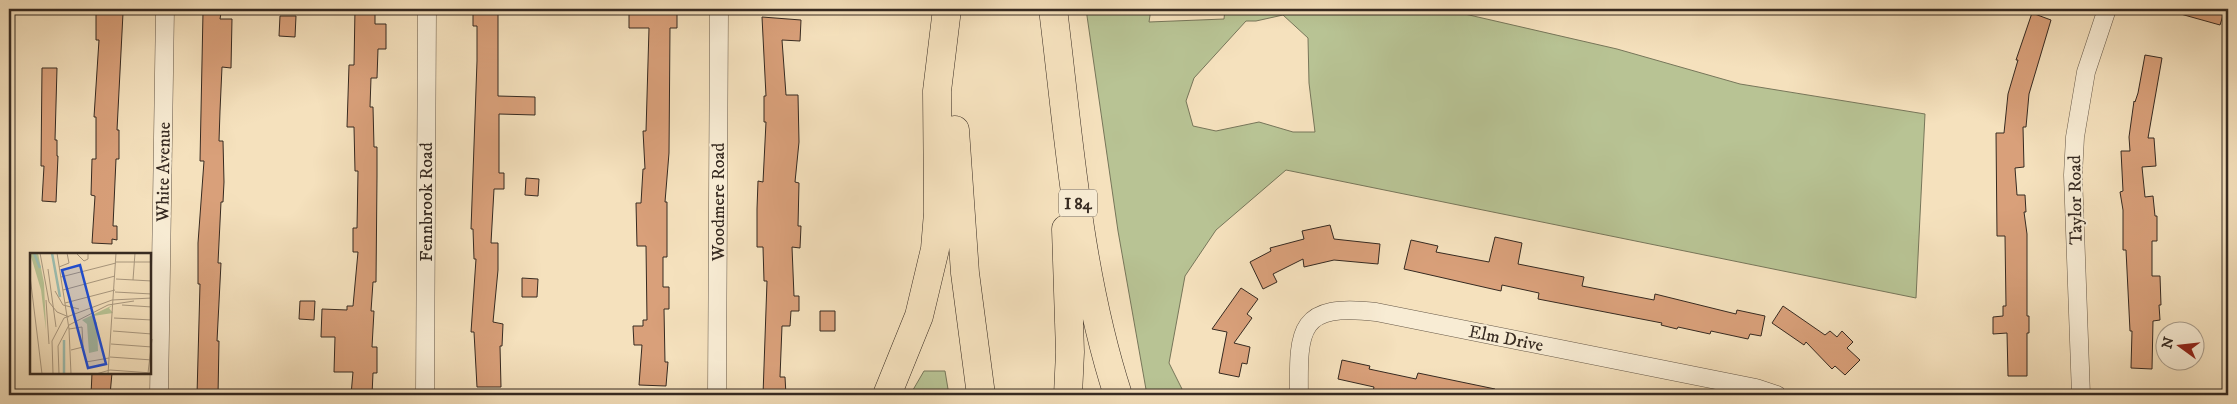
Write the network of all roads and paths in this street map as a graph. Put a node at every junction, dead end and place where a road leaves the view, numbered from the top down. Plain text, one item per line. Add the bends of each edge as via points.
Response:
1 (165, 9) edge
2 (427, 9) edge
3 (719, 9) edge
4 (947, 9) edge
5 (1053, 9) edge
6 (2107, 9) edge
7 (1065, 104) junction
8 (159, 395) edge
9 (425, 395) edge
10 (717, 395) edge
11 (887, 395) edge
12 (981, 395) edge
13 (1068, 395) edge
14 (1118, 395) edge
15 (1299, 395) edge
16 (1777, 395) edge
17 (2081, 395) edge

1 - 8 street, White Avenue
2 - 9 street, Fennbrook Road
3 - 10 street, Woodmere Road
4 - 11 highway via 937,91 938,213 935,249 919,316
4 - 12 highway via 964,273
5 - 7 highway, I 84
6 - 17 street, Taylor Road via 2086,72 2075,137 2073,175
7 - 13 highway
7 - 14 highway, I 84 via 1091,292
15 - 16 street, Elm Drive via 1298,353 1302,336 1314,320 1340,309 1386,314 1746,386

